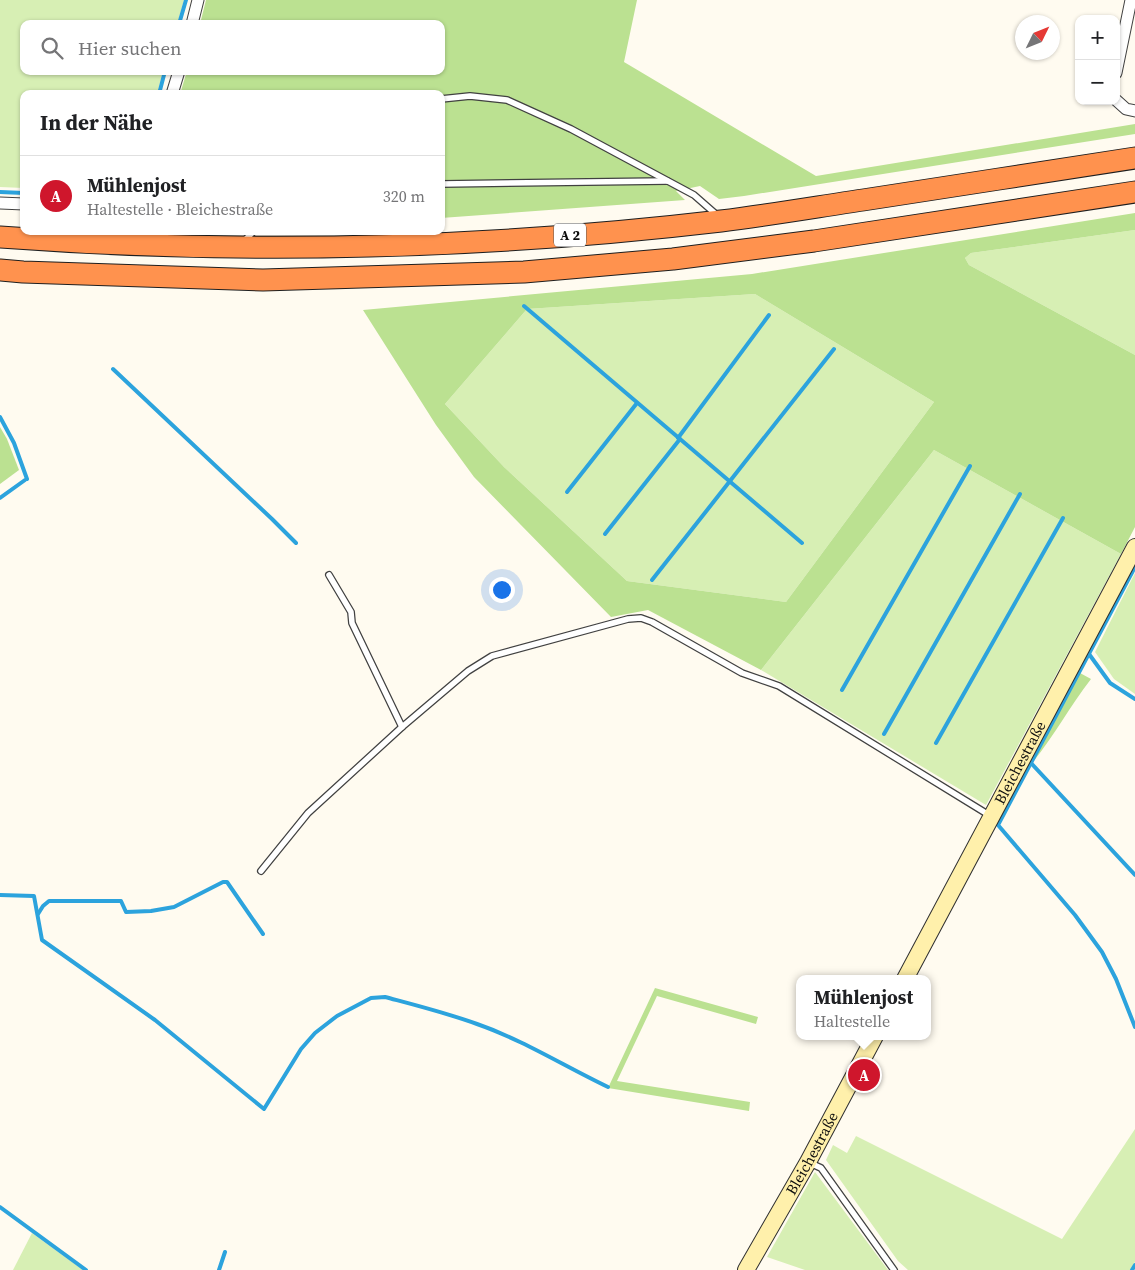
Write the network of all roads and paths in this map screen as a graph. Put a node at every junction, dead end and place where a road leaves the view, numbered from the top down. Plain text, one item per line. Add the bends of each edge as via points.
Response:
1 (198, 0) edge
2 (1131, 0) edge
3 (193, 20) edge
4 (1119, 60) edge
5 (178, 75) edge
6 (173, 90) edge
7 (445, 99) edge
8 (1120, 104) edge
9 (1135, 111) edge
10 (1135, 158) edge
11 (669, 181) junction
12 (445, 184) edge
13 (1135, 192) edge
14 (0, 202) edge
15 (20, 204) edge
16 (723, 220) junction
17 (250, 235) edge
18 (0, 237) edge
19 (237, 247) junction
20 (0, 270) edge
21 (1135, 547) edge
22 (329, 575) dead end
23 (402, 727) junction
24 (991, 816) junction
25 (261, 871) dead end
26 (907, 975) edge
27 (873, 1040) edge
28 (808, 1162) junction
29 (746, 1270) edge
30 (894, 1270) edge

1 - 3 street
2 - 4 street
5 - 6 street
7 - 11 lane via 470,96 507,100 571,129
8 - 9 street via 1126,110
10 - 16 highway, A 2
11 - 12 lane
11 - 16 lane via 694,195
13 - 20 highway, A 2 via 673,259 524,272 263,280
14 - 15 street
16 - 19 highway, A 2 via 515,239 376,246
17 - 19 lane
18 - 19 highway, A 2
21 - 24 street, Bleichestraße
22 - 23 lane via 351,612 352,623
23 - 24 lane via 468,671 492,656 641,618 742,673 779,686
23 - 25 lane via 308,813
24 - 26 street, Bleichestraße
27 - 28 street, Bleichestraße
28 - 29 street, Bleichestraße
28 - 30 lane via 821,1168

